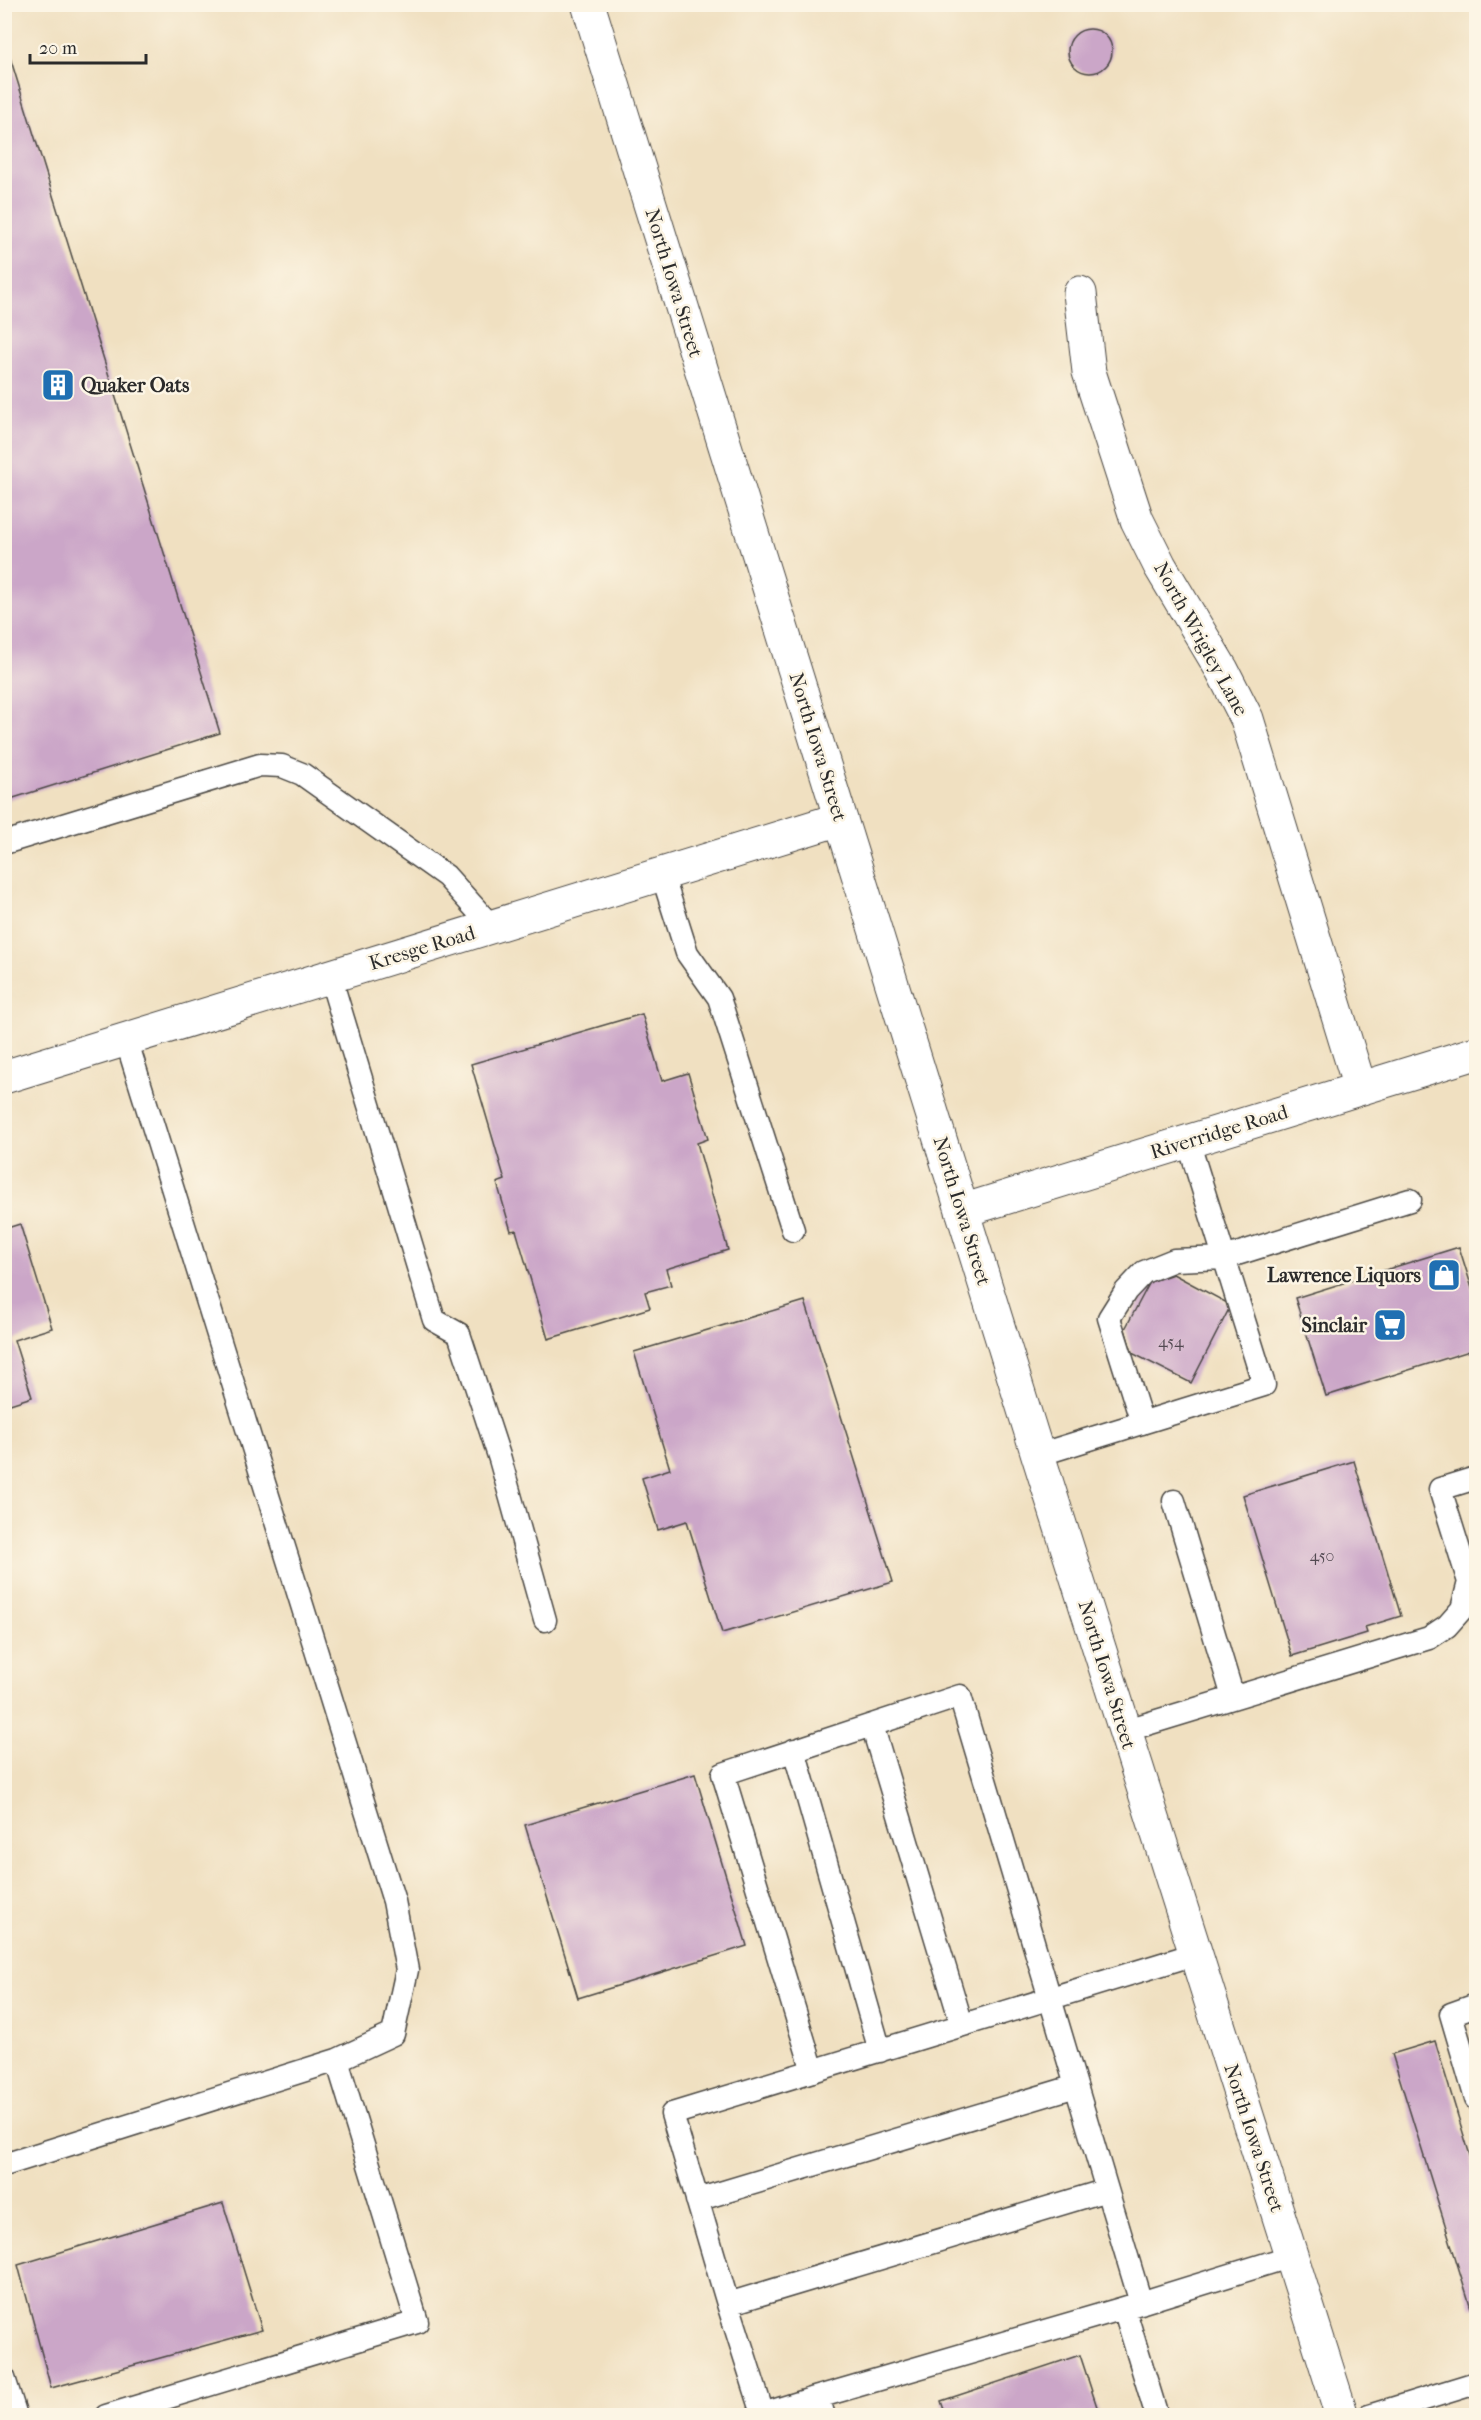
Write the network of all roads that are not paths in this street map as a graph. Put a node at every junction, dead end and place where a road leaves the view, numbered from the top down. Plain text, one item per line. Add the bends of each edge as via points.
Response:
1 (588, 4) edge
2 (1080, 293) dead end
3 (840, 819) junction
4 (4, 843) edge
5 (663, 874) junction
6 (492, 927) junction
7 (330, 976) junction
8 (126, 1039) junction
9 (1476, 1053) edge
10 (4, 1077) edge
11 (1360, 1088) junction
12 (1188, 1142) junction
13 (1410, 1200) dead end
14 (962, 1211) junction
15 (793, 1230) dead end
16 (1224, 1258) junction
17 (1142, 1423) junction
18 (1038, 1455) junction
19 (1476, 1478) edge
20 (1174, 1501) dead end
21 (1473, 1581) edge
22 (545, 1620) dead end
23 (1233, 1697) junction
24 (872, 1725) junction
25 (1124, 1731) junction
26 (794, 1750) junction
27 (1195, 1954) junction
28 (1050, 1999) junction
29 (1476, 2006) edge
30 (962, 2025) junction
31 (880, 2051) junction
32 (337, 2060) junction
33 (813, 2071) junction
34 (1076, 2086) junction
35 (1476, 2098) edge
36 (4, 2165) edge
37 (1107, 2190) junction
38 (697, 2200) junction
39 (1292, 2256) junction
40 (728, 2304) junction
41 (1133, 2306) junction
42 (4, 2378) edge
43 (1476, 2383) edge
44 (821, 2406) edge
45 (1430, 2407) edge
46 (16, 2415) edge
47 (106, 2415) edge
48 (1157, 2415) edge
49 (1342, 2415) edge
50 (1369, 2415) edge

1 - 3 main road, North Iowa Street
2 - 11 main road, North Wrigley Lane via 1089,372 1137,519 1247,719
3 - 5 main road, Kresge Road
3 - 14 main road, North Iowa Street
4 - 6 lane via 260,765 282,766 302,774 446,876
5 - 6 main road, Kresge Road
5 - 15 lane via 687,953 719,998
6 - 7 main road, Kresge Road
7 - 8 main road, Kresge Road
7 - 22 lane via 434,1320 459,1334 500,1459
8 - 10 main road, Kresge Road
8 - 32 lane via 394,1901 407,1970 393,2034
9 - 11 main road, Riverridge Road
11 - 12 main road, Riverridge Road
12 - 14 main road, Riverridge Road
12 - 16 lane
13 - 16 lane
14 - 18 main road, North Iowa Street
16 - 17 lane via 1174,1260 1144,1272 1109,1318
16 - 17 lane via 1264,1385
17 - 18 lane
18 - 25 main road, North Iowa Street
19 - 21 lane via 1440,1489
20 - 23 lane
21 - 23 lane via 1462,1609 1429,1638
23 - 25 lane
24 - 26 lane
24 - 28 lane via 960,1696
24 - 30 lane
25 - 27 main road, North Iowa Street
26 - 31 lane
26 - 33 lane via 723,1774
27 - 28 lane
27 - 39 main road, North Iowa Street
28 - 30 lane
28 - 34 lane
29 - 35 lane via 1450,2013
30 - 31 lane
31 - 33 lane
32 - 36 lane
32 - 47 lane via 417,2322
33 - 38 lane via 672,2114
34 - 37 lane
34 - 38 lane
37 - 40 lane
37 - 41 lane
38 - 40 lane
39 - 41 lane
39 - 49 main road, North Iowa Street
40 - 44 lane via 763,2414
41 - 44 lane
41 - 48 lane
42 - 46 lane
43 - 45 lane
45 - 50 lane

